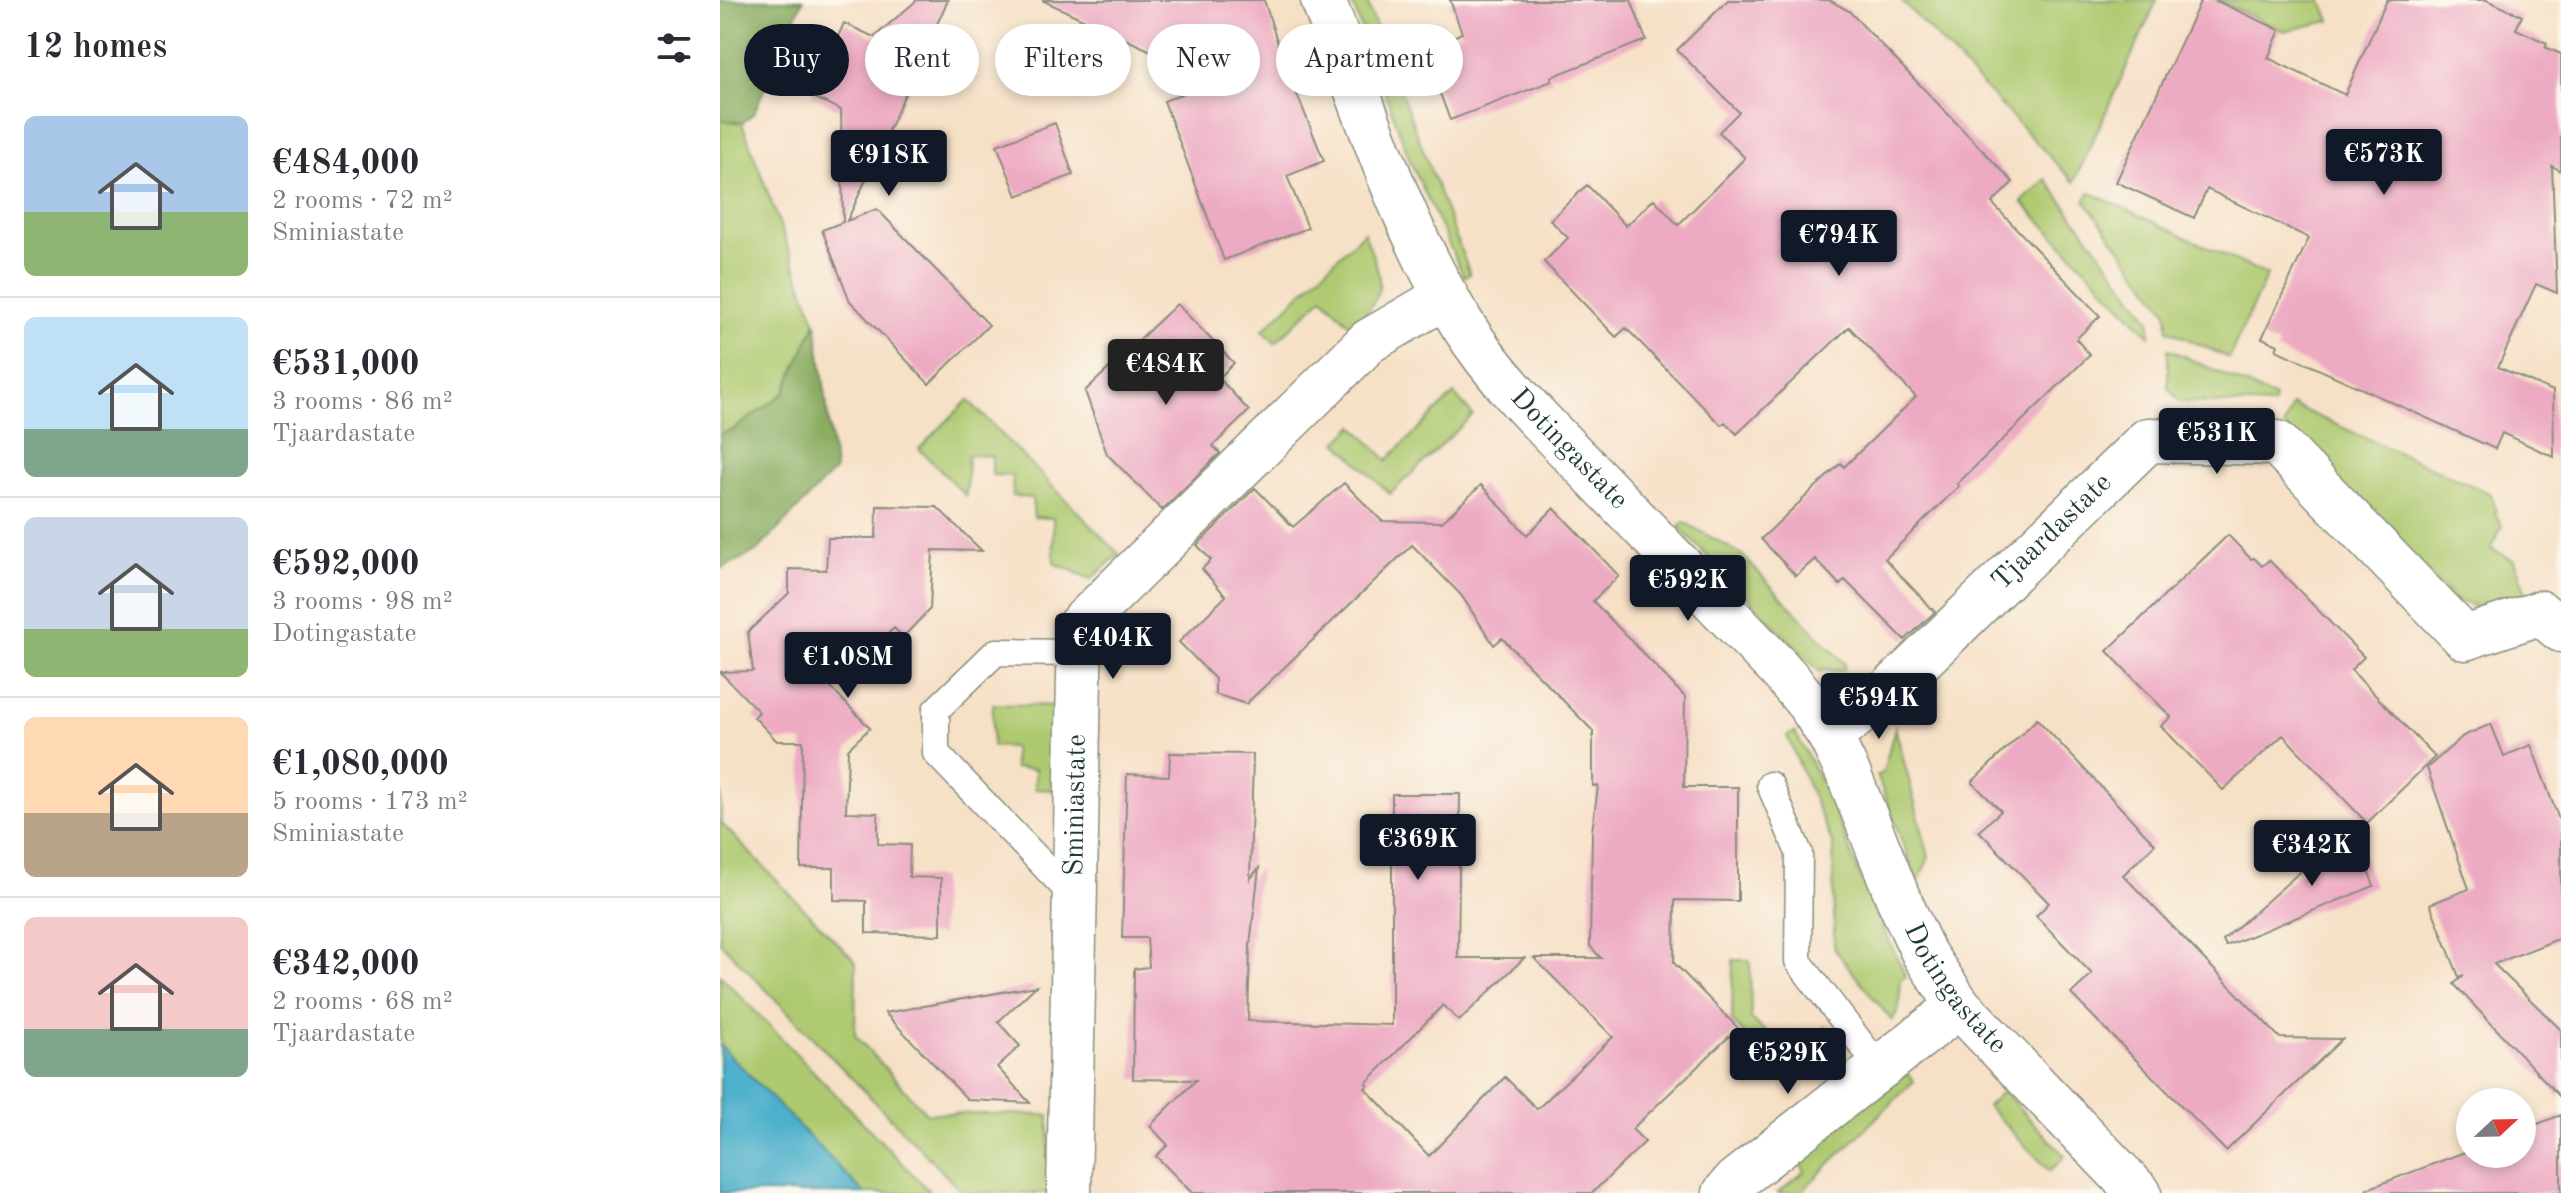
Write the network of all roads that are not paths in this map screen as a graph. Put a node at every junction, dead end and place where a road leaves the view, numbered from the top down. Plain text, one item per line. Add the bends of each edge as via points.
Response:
1 (1323, 0) edge
2 (1446, 296) junction
3 (2561, 630) edge
4 (1080, 653) junction
5 (1830, 736) junction
6 (1770, 785) dead end
7 (1075, 898) junction
8 (1959, 1006) junction
9 (1879, 1067) junction
10 (1069, 1193) edge
11 (1725, 1193) edge
12 (2139, 1193) edge

1 - 2 street, Dotingastate via 1404,212
2 - 4 street, Sminiastate via 1369,341 1080,625
2 - 5 street, Dotingastate via 1483,354 1530,410 1783,673
3 - 5 street, Tjaardastate via 2540,613 2465,638 2277,443 2148,440 1892,688
4 - 7 street, Sminiastate
4 - 7 lane via 996,652 936,710 936,753
5 - 8 street, Dotingastate via 1924,954
6 - 9 lane via 1799,853 1798,961
7 - 10 street, Sminiastate
8 - 9 street
8 - 12 street, Dotingastate
9 - 11 street

